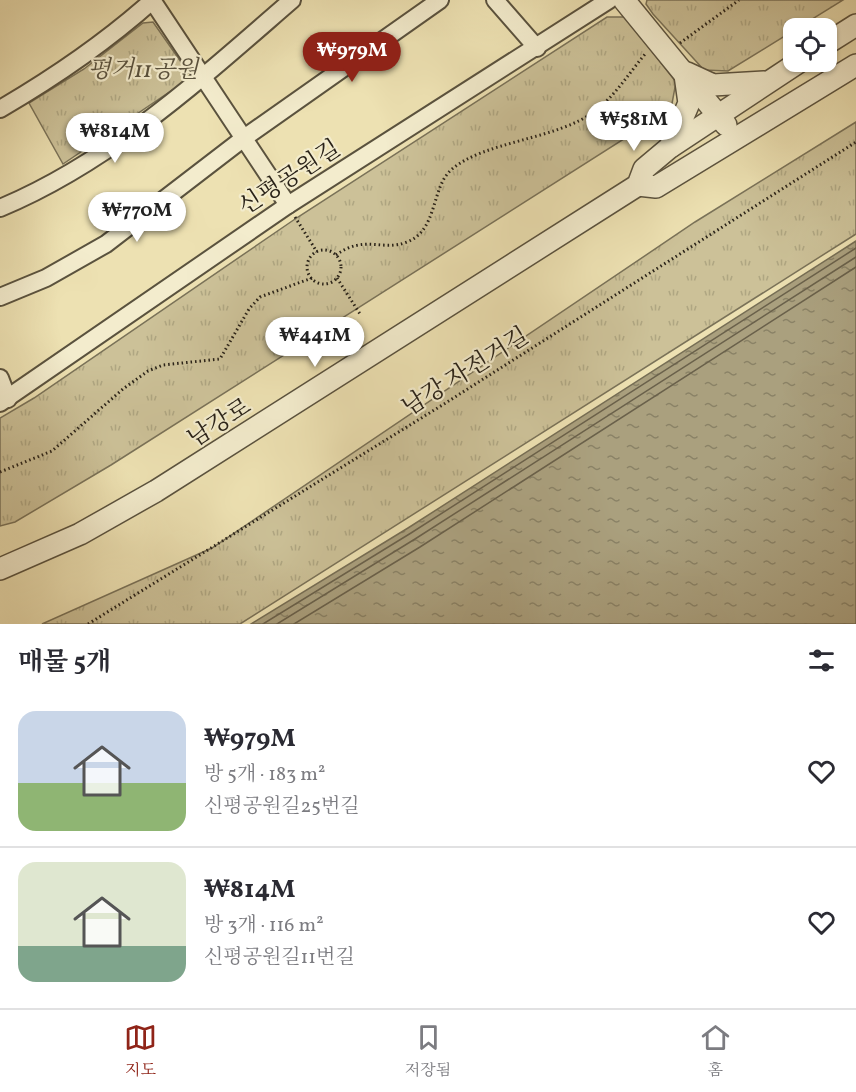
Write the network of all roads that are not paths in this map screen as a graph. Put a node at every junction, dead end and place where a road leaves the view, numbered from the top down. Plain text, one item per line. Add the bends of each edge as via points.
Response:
1 (152, 0) edge
2 (292, 0) edge
3 (440, 0) edge
4 (495, 0) edge
5 (609, 0) edge
6 (624, 0) edge
7 (856, 25) edge
8 (837, 37) edge
9 (537, 48) junction
10 (856, 65) edge
11 (684, 72) junction
12 (783, 72) edge
13 (203, 76) junction
14 (766, 82) junction
15 (0, 110) edge
16 (719, 114) junction
17 (244, 138) junction
18 (736, 139) junction
19 (669, 148) junction
20 (638, 185) junction
21 (288, 205) junction
22 (0, 208) edge
23 (0, 297) edge
24 (0, 378) edge
25 (4, 401) edge
26 (0, 569) edge

1 - 13 street
1 - 15 street via 104,42
2 - 13 street
3 - 17 street
4 - 9 street
5 - 9 street, 신평공원길
6 - 11 street
7 - 8 street
9 - 21 street, 신평공원길
10 - 18 street, 남강로
11 - 14 street via 713,85
11 - 16 street
11 - 19 street via 689,103
12 - 14 street, 남강로
13 - 17 street
13 - 22 street via 125,137
14 - 16 street, 남강로
16 - 18 street
16 - 19 street, 남강로
17 - 21 street
17 - 23 street via 106,244 46,278
18 - 20 street, 남강로 via 656,187
19 - 20 street, 남강로 via 644,169
20 - 26 street, 남강로 via 156,491 80,534
21 - 25 street, 신평공원길
24 - 25 street

